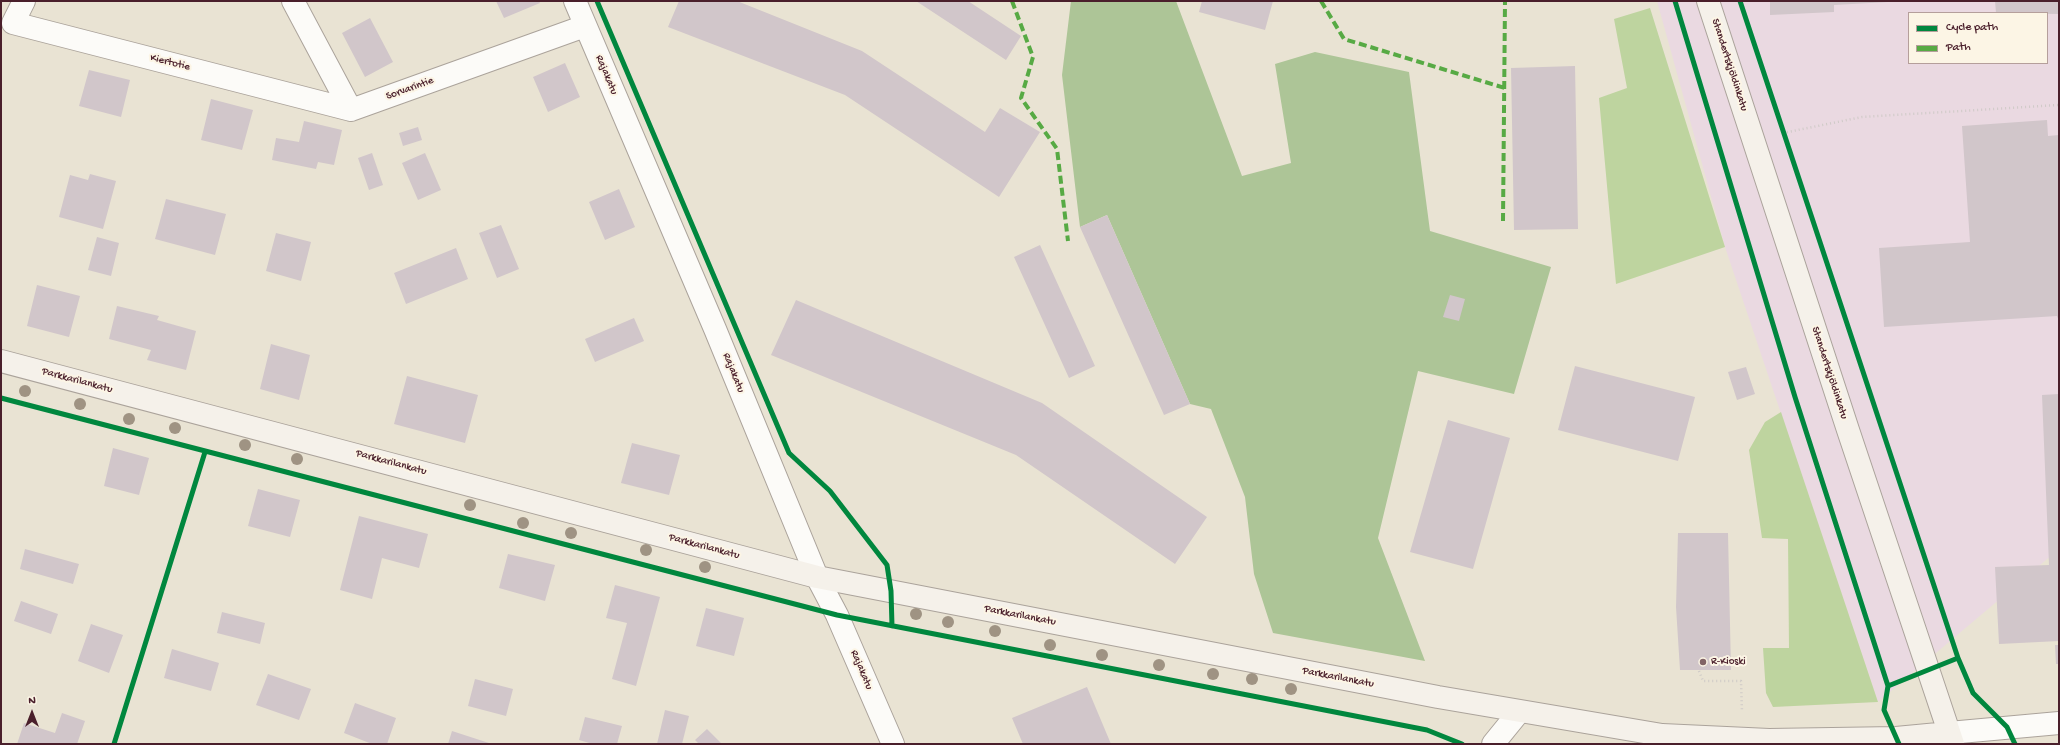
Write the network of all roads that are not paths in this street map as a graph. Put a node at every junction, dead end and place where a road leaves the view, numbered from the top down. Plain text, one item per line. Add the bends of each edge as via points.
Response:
1 (24, 1) edge
2 (293, 1) edge
3 (575, 1) edge
4 (1708, 1) edge
5 (585, 26) junction
6 (351, 110) junction
7 (1, 361) edge
8 (817, 577) junction
9 (1519, 712) junction
10 (2059, 723) edge
11 (1951, 739) edge
12 (893, 744) edge
13 (1493, 744) edge

1 - 6 street, Kiertotie via 14,24
2 - 6 street
3 - 5 street, Rajakatu
4 - 11 street, Standertskjöldinkatu
5 - 6 street, Sorvarintie
5 - 8 street, Rajakatu via 715,329
7 - 8 street, Parkkarilankatu
8 - 9 street, Parkkarilankatu
8 - 12 street, Rajakatu via 837,615
9 - 11 street, Parkkarilankatu via 1669,736 1769,740
9 - 13 street
10 - 11 street, Parkkarilankatu

